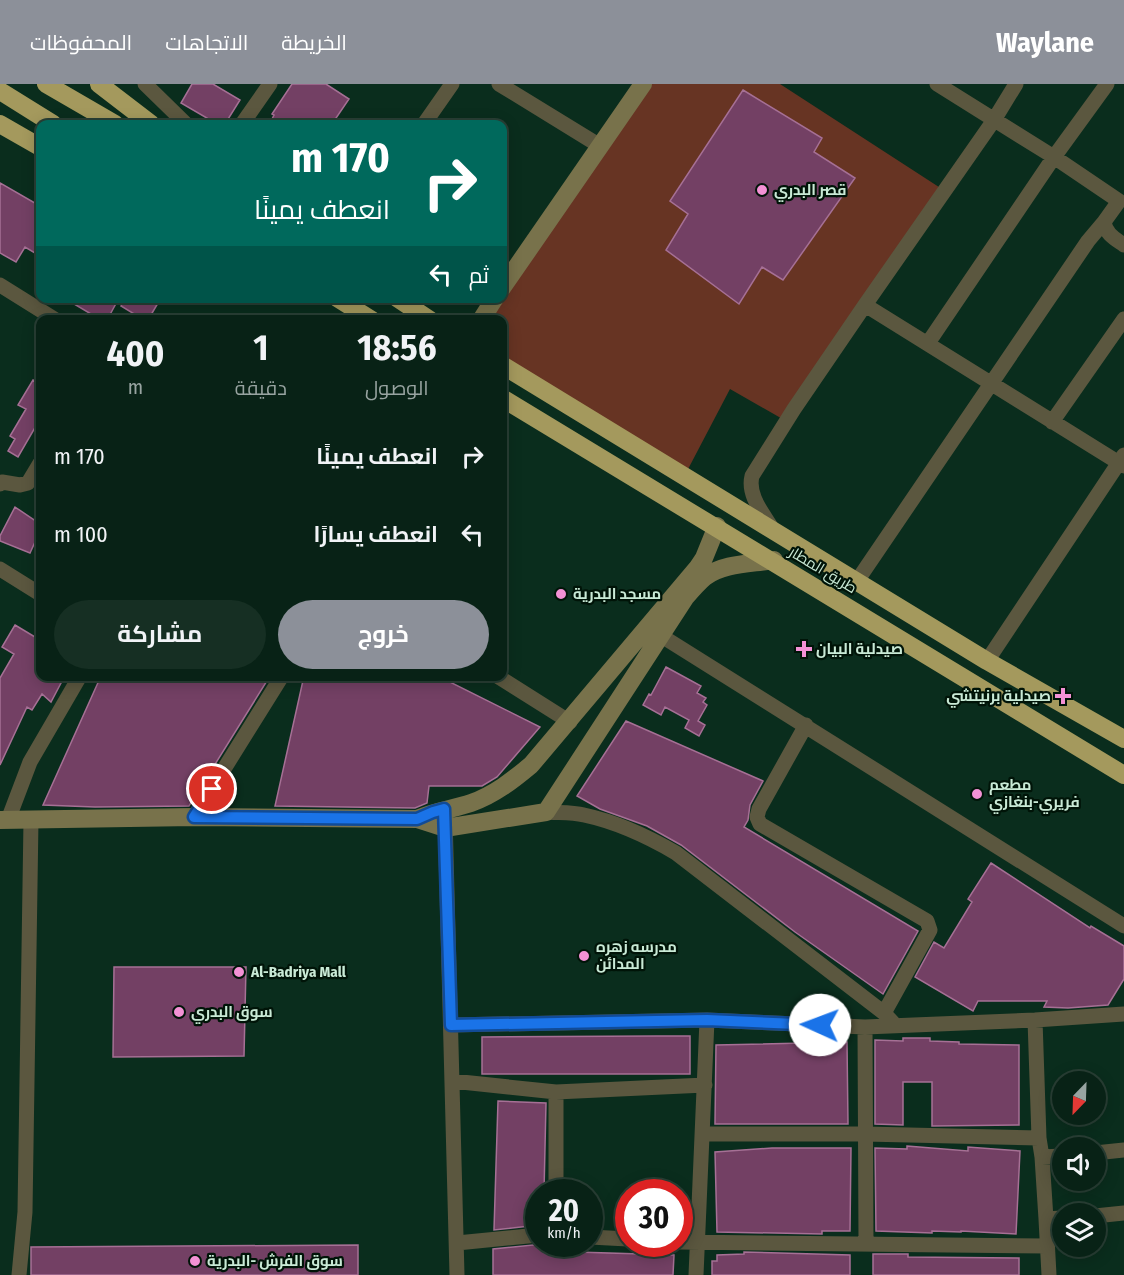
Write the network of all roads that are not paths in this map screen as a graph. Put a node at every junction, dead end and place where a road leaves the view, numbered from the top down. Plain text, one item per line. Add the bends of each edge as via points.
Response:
1 (99, 84) edge
2 (145, 84) edge
3 (270, 84) edge
4 (452, 84) edge
5 (499, 84) edge
6 (643, 84) edge
7 (937, 84) edge
8 (1016, 84) edge
9 (1107, 84) edge
10 (53, 88) edge
11 (0, 92) edge
12 (46, 120) edge
13 (108, 120) edge
14 (146, 120) edge
15 (182, 120) edge
16 (246, 120) edge
17 (427, 120) edge
18 (994, 120) junction
19 (0, 124) edge
20 (36, 145) edge
21 (600, 146) junction
22 (1054, 157) junction
23 (1121, 197) edge
24 (1104, 222) junction
25 (1124, 244) edge
26 (507, 281) edge
27 (0, 285) edge
28 (345, 303) edge
29 (404, 303) edge
30 (865, 305) junction
31 (48, 315) edge
32 (364, 315) edge
33 (422, 315) edge
34 (1124, 319) edge
35 (928, 343) junction
36 (507, 368) edge
37 (990, 384) junction
38 (507, 401) edge
39 (1052, 422) junction
40 (1122, 461) edge
41 (36, 470) edge
42 (0, 484) edge
43 (717, 526) junction
44 (773, 530) junction
45 (774, 560) junction
46 (0, 569) edge
47 (857, 580) junction
48 (36, 592) edge
49 (655, 632) junction
50 (987, 661) junction
51 (77, 681) edge
52 (279, 681) edge
53 (505, 681) edge
54 (570, 722) junction
55 (806, 725) junction
56 (1124, 738) edge
57 (1124, 775) edge
58 (444, 809) junction
59 (546, 812) junction
60 (194, 817) junction
61 (417, 819) junction
62 (4, 820) edge
63 (31, 820) junction
64 (445, 828) junction
65 (1124, 927) edge
66 (884, 1013) junction
67 (1124, 1014) edge
68 (707, 1020) junction
69 (1035, 1020) junction
70 (451, 1025) junction
71 (896, 1026) junction
72 (865, 1027) junction
73 (452, 1081) junction
74 (705, 1085) junction
75 (556, 1092) junction
76 (703, 1134) junction
77 (865, 1134) junction
78 (1039, 1138) junction
79 (1124, 1150) edge
80 (1106, 1152) edge
81 (1052, 1156) edge
82 (1042, 1157) junction
83 (556, 1179) edge
84 (1052, 1208) edge
85 (1124, 1213) edge
86 (1106, 1215) edge
87 (1052, 1226) edge
88 (525, 1236) edge
89 (457, 1243) junction
90 (693, 1243) edge
91 (698, 1243) junction
92 (866, 1243) junction
93 (1047, 1246) junction
94 (19, 1275) edge
95 (457, 1275) edge
96 (696, 1275) edge
97 (1049, 1275) edge

1 - 14 highway
2 - 15 street
3 - 16 street
4 - 17 street
5 - 21 street
6 - 21 main road
7 - 18 street
8 - 18 street
9 - 22 street
10 - 13 highway
11 - 12 highway
18 - 22 street
18 - 30 street
19 - 20 highway
21 - 26 main road
22 - 23 street
22 - 35 street
23 - 24 street
24 - 25 street via 1109,234
24 - 37 street
27 - 31 street
28 - 32 highway
29 - 33 highway
30 - 35 street
30 - 44 street via 752,476 753,496
34 - 39 street
35 - 37 street
36 - 44 highway, طريق المطار
37 - 39 street
37 - 47 street
38 - 43 highway, طريق المطار
39 - 40 street
40 - 50 street
41 - 42 street via 28,483
43 - 45 highway, طريق المطار
43 - 49 main road via 699,567
44 - 47 highway, طريق المطار
45 - 49 main road via 728,567 703,578
45 - 57 highway, طريق المطار
46 - 48 street
47 - 50 highway, طريق المطار
49 - 54 main road
49 - 55 street
49 - 59 main road
50 - 56 highway, طريق المطار
51 - 62 street via 30,762
52 - 60 street
53 - 54 street
54 - 58 main road via 513,781 485,797
55 - 65 street
55 - 66 street via 757,817 760,824 927,921 930,930
58 - 61 main road
58 - 64 street
59 - 64 main road
59 - 66 street via 582,814 611,822 676,853
60 - 61 main road
60 - 63 main road
61 - 64 main road
62 - 63 main road
63 - 94 street via 25,1212
64 - 70 street
66 - 71 street
67 - 69 street
68 - 70 street
68 - 72 street
68 - 74 street
69 - 71 street
69 - 78 street
70 - 73 street
71 - 72 street
72 - 77 street
73 - 75 street
73 - 89 street
74 - 75 street
74 - 76 street
75 - 83 street
76 - 77 street
76 - 91 street
77 - 78 street
77 - 92 street
78 - 82 street
79 - 80 street
81 - 82 street
82 - 84 street
85 - 86 street
87 - 93 street
88 - 89 street
89 - 95 street
90 - 91 street
91 - 92 street
91 - 96 street
92 - 93 street
93 - 97 street

